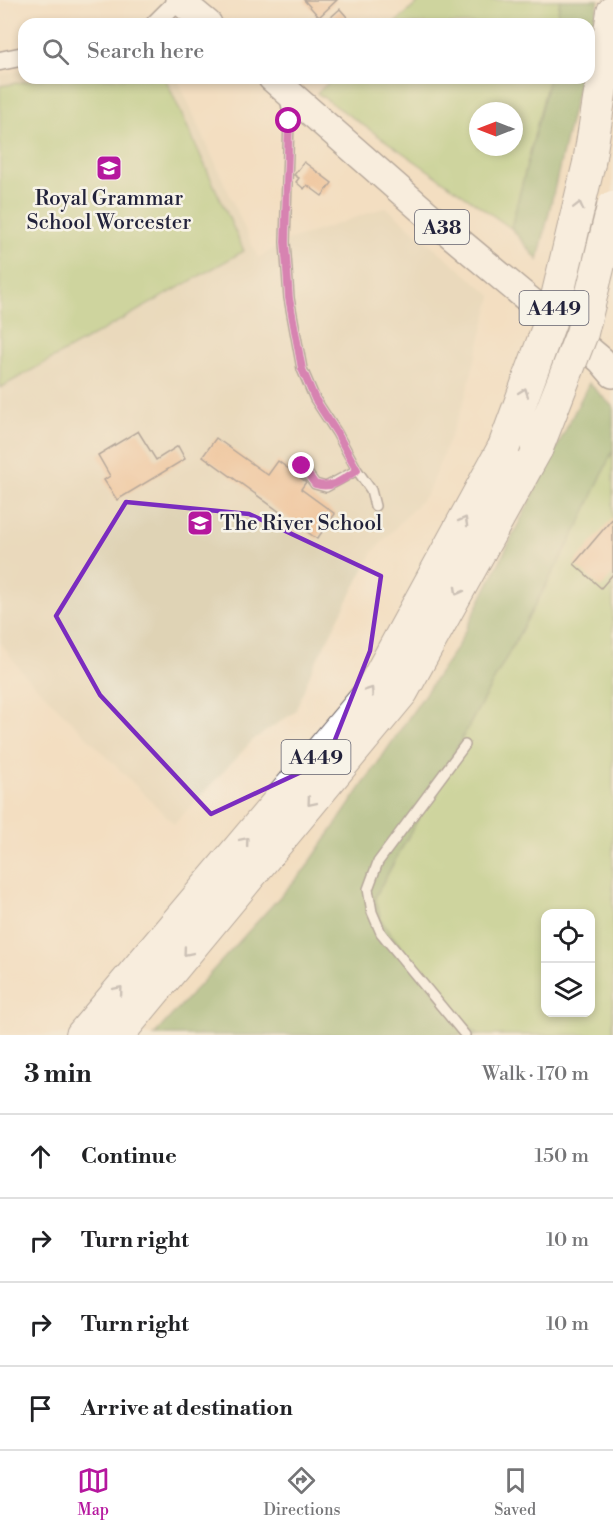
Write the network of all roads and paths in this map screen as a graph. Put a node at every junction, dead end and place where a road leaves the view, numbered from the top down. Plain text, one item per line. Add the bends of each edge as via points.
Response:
1 (179, 0) edge
2 (613, 12) edge
3 (161, 18) edge
4 (201, 18) edge
5 (18, 57) edge
6 (0, 61) edge
7 (278, 84) edge
8 (279, 84) edge
9 (613, 207) edge
10 (613, 374) edge
11 (302, 466) dead end
12 (357, 470) junction
13 (375, 506) dead end
14 (465, 745) dead end
15 (82, 1035) edge
16 (118, 1035) edge
17 (465, 1035) edge

1 - 3 street
1 - 4 main road
15 -> 2 highway, A449, bridge via 370,693 504,447 553,314 590,163
5 - 6 street
7 - 12 lane via 289,121 285,242 289,298 302,369
8 - 10 main road, A38
9 -> 16 highway, A449, bridge via 582,333 537,448 402,692
11 - 12 lane via 315,484 326,487
12 - 13 lane via 371,490
14 - 17 lane via 378,862 368,889 381,933

